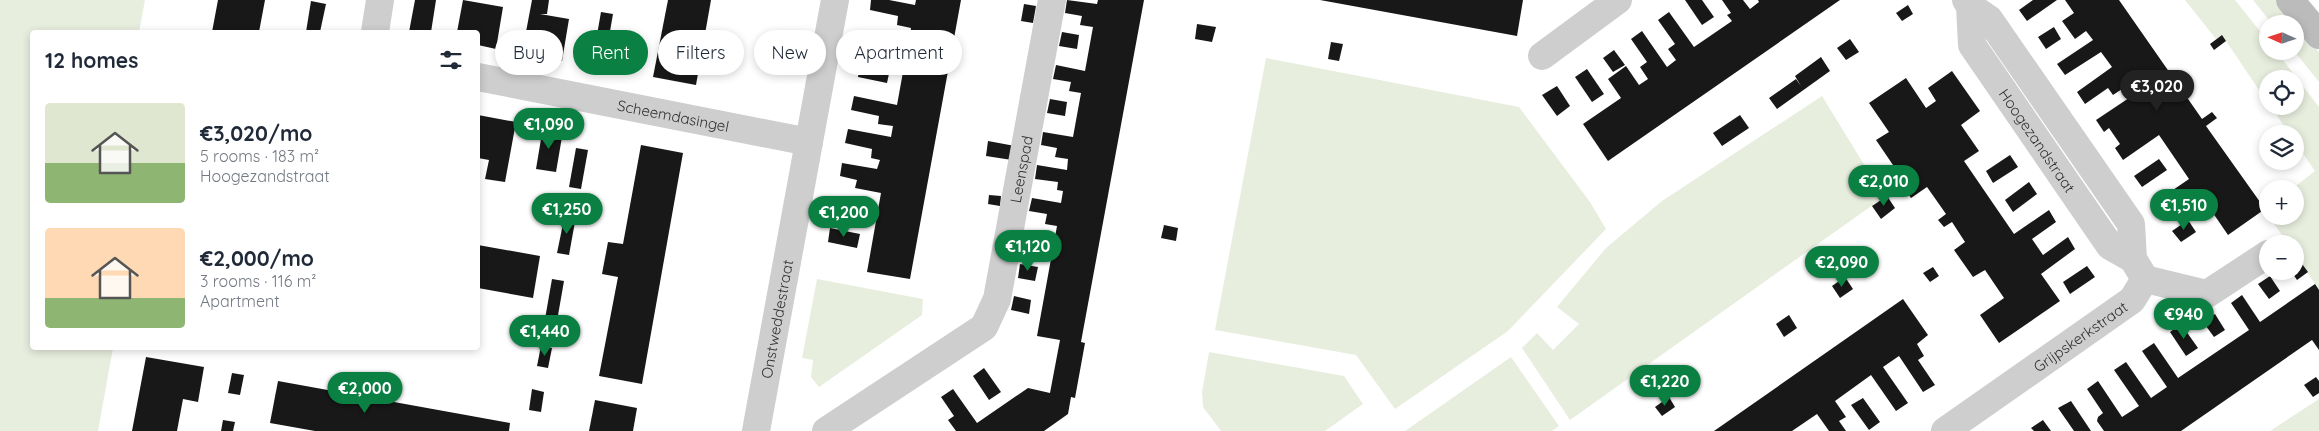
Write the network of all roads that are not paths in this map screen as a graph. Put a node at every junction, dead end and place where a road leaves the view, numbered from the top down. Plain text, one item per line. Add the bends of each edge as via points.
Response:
1 (380, 0) edge
2 (835, 0) edge
3 (1052, 0) edge
4 (1618, 0) edge
5 (2290, 0) edge
6 (1968, 3) edge
7 (375, 30) edge
8 (2319, 35) edge
9 (1542, 56) dead end
10 (480, 77) edge
11 (809, 142) junction
12 (2259, 260) edge
13 (2139, 269) junction
14 (756, 431) edge
15 (826, 431) edge
16 (1945, 431) edge

1 - 7 street
2 - 11 street, Onstweddestraat
3 - 15 street, Leenspad via 997,299 984,327
4 - 9 street
5 - 8 street
6 - 13 street, Hoogezandstraat via 1989,19 2131,224
10 - 11 street, Scheemdasingel
11 - 14 street, Onstweddestraat
12 - 13 street via 2206,294
13 - 16 street, Grijpskerkstraat via 2132,300

